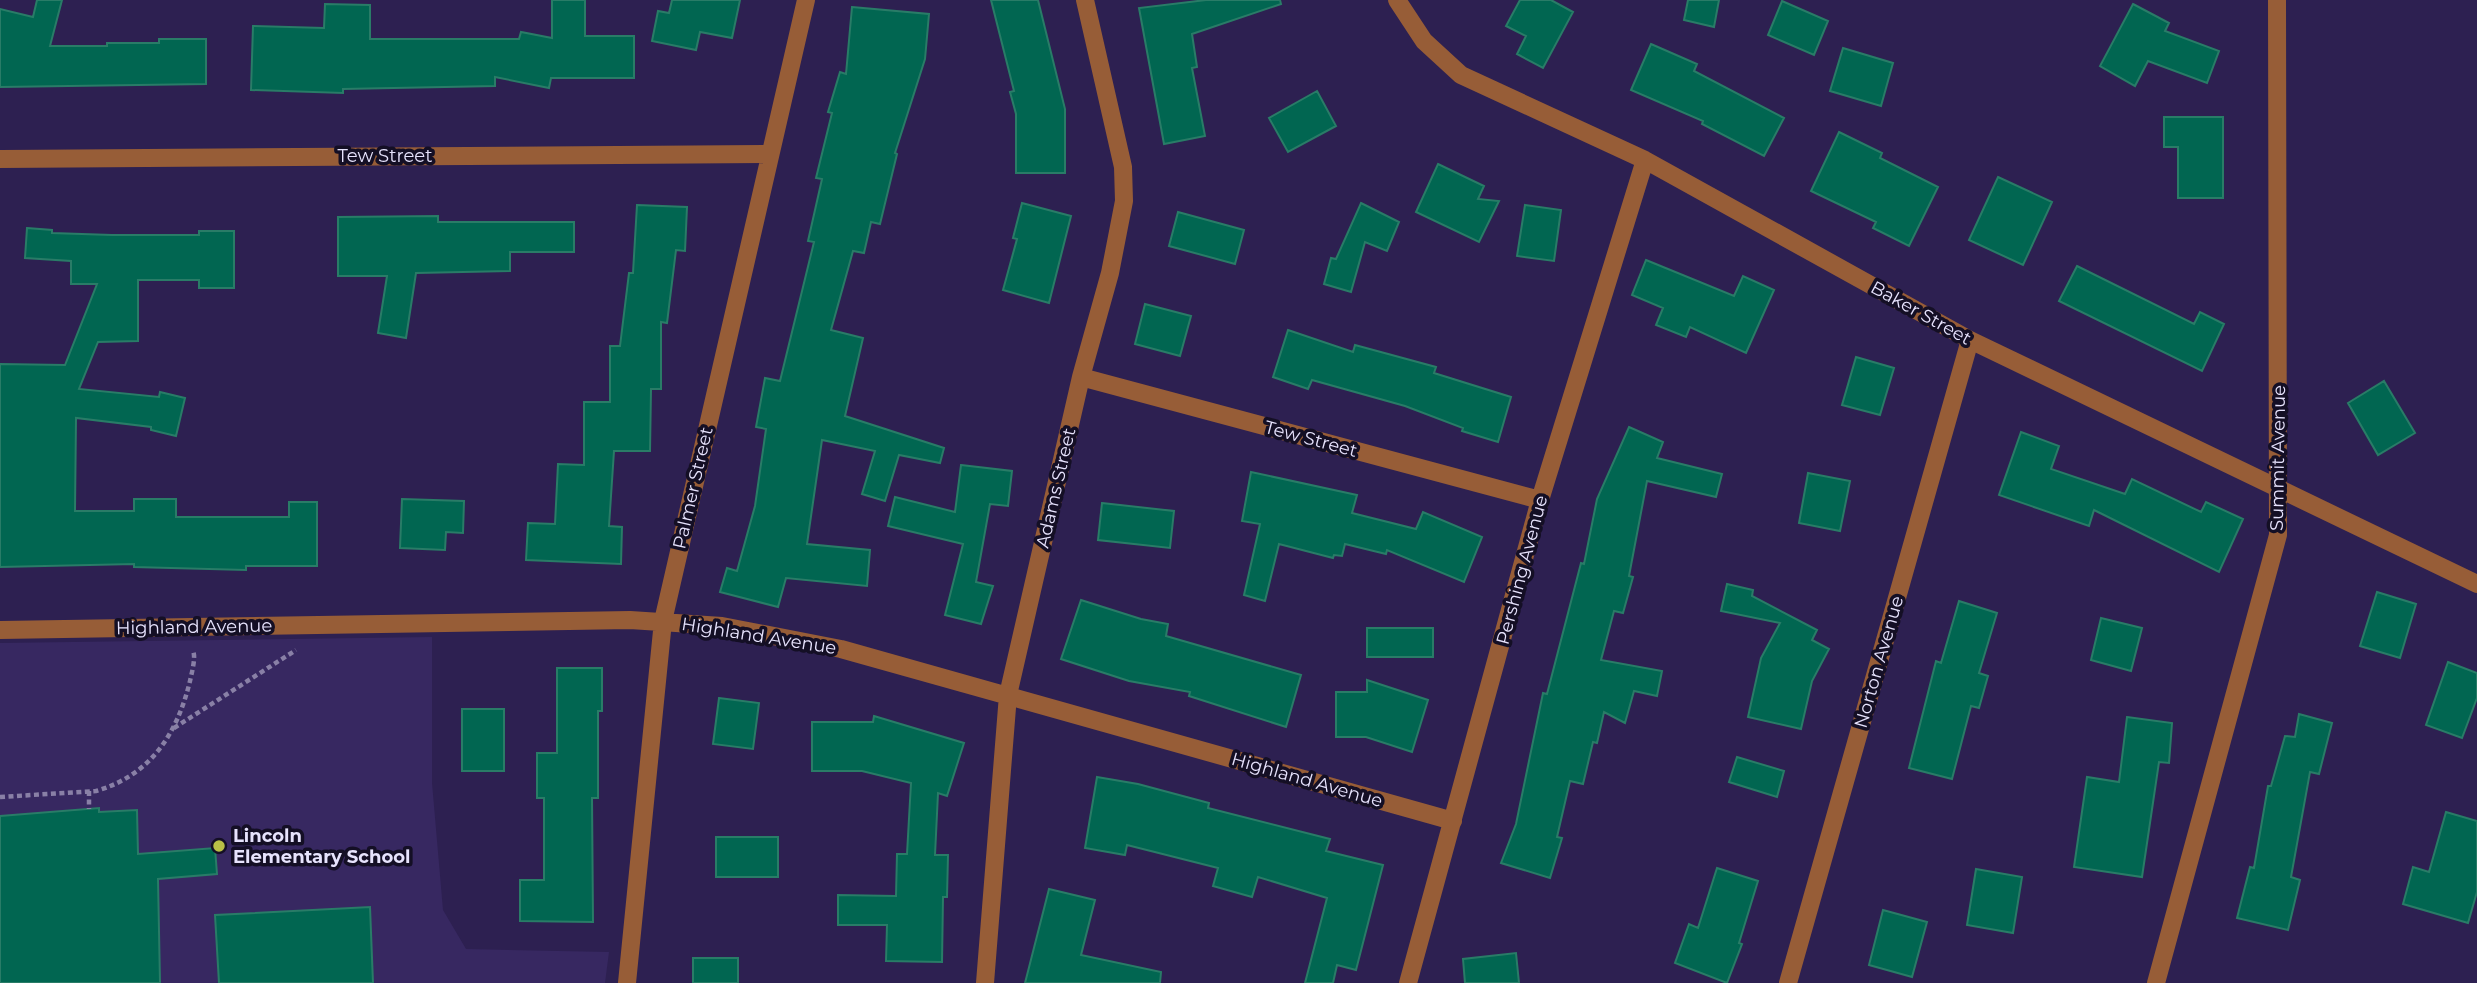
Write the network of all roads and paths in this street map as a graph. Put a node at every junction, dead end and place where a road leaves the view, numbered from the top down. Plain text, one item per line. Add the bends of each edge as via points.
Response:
1 (806, 0) edge
2 (1085, 0) edge
3 (1397, 0) edge
4 (2277, 0) edge
5 (770, 153) junction
6 (0, 159) edge
7 (1645, 160) junction
8 (1970, 340) junction
9 (1081, 377) junction
10 (2278, 489) junction
11 (1540, 500) junction
12 (2477, 584) edge
13 (663, 621) junction
14 (0, 630) edge
15 (297, 649) dead end
16 (181, 651) dead end
17 (1009, 695) junction
18 (174, 729) junction
19 (89, 791) junction
20 (0, 797) edge
21 (89, 809) dead end
22 (1453, 821) junction
23 (627, 983) edge
24 (985, 983) edge
25 (1408, 983) edge
26 (1788, 983) edge
27 (2156, 983) edge

1 - 5 street, Palmer Street
2 - 9 street, Adams Street via 1123,167 1124,201
3 - 7 street, Baker Street via 1424,41 1461,75
4 - 10 street, Summit Avenue
5 - 6 street, Tew Street
5 - 13 street, Palmer Street
7 - 8 street, Baker Street
7 - 11 street, Pershing Avenue
8 - 10 street, Baker Street
8 - 26 street, Norton Avenue
9 - 11 street, Tew Street
9 - 17 street, Adams Street
10 - 12 street, Baker Street
10 - 27 street, Summit Avenue via 2278,535
11 - 22 street, Pershing Avenue
13 - 14 street, Highland Avenue
13 - 17 street, Highland Avenue via 722,626 842,649
13 - 23 street, Palmer Street
15 - 18 path
16 - 18 path via 195,651
17 - 22 street, Highland Avenue
17 - 24 street, Adams Street
18 - 19 path via 148,765 111,787
19 - 20 path
19 - 21 path
22 - 25 street, Pershing Avenue

